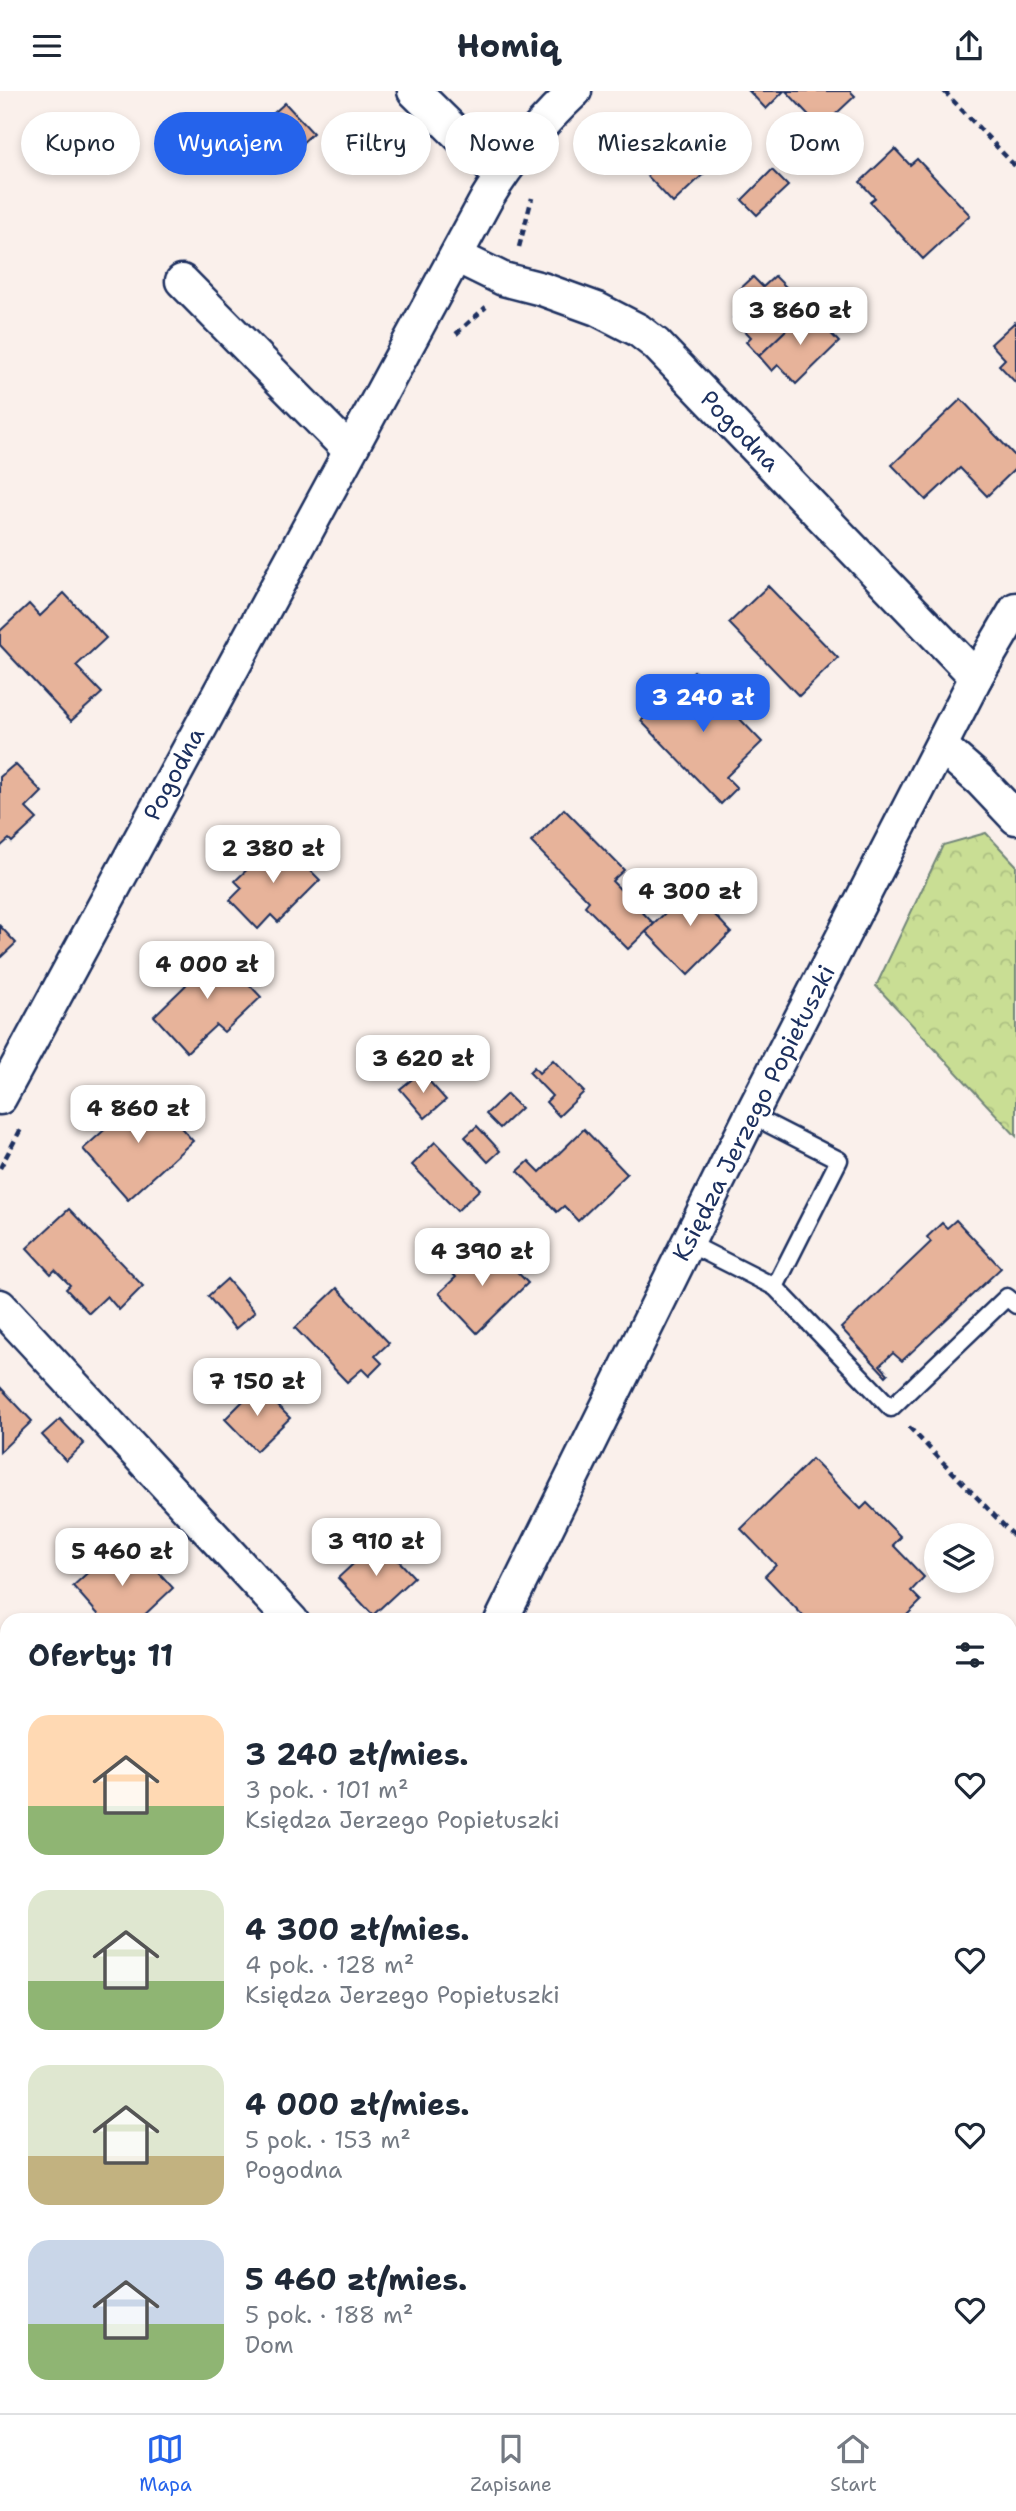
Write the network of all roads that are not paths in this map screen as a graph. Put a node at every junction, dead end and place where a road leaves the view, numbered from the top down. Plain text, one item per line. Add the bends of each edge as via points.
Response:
1 (414, 91) edge
2 (575, 91) edge
3 (500, 176) junction
4 (456, 256) junction
5 (182, 281) dead end
6 (349, 450) junction
7 (1016, 609) edge
8 (976, 677) junction
9 (942, 747) junction
10 (1016, 818) edge
11 (0, 1098) edge
12 (751, 1115) junction
13 (688, 1243) junction
14 (775, 1287) junction
15 (1016, 1305) edge
16 (0, 1306) edge
17 (285, 1613) edge
18 (505, 1613) edge

1 - 3 street
2 - 3 street, Pogodna
3 - 4 street, Pogodna
4 - 6 street, Pogodna
4 - 8 street, Pogodna via 503,279 597,309 656,344
5 - 6 street
6 - 11 street, Pogodna
7 - 8 street, Księdza Jerzego Popiełuszki
8 - 9 street, Księdza Jerzego Popiełuszki
9 - 10 street
9 - 12 street, Księdza Jerzego Popiełuszki
12 - 13 street, Księdza Jerzego Popiełuszki
12 - 14 lane via 839,1160
13 - 14 lane
13 - 18 street, Księdza Jerzego Popiełuszki
14 - 15 lane via 891,1408 1007,1297
16 - 17 street

